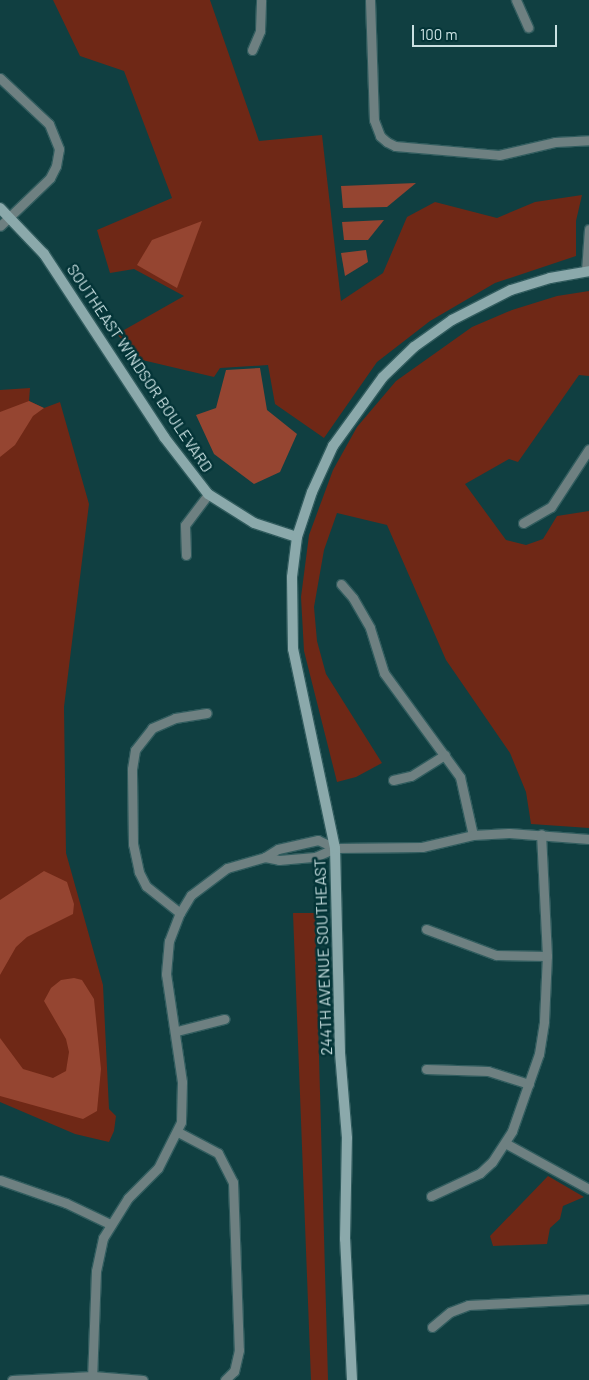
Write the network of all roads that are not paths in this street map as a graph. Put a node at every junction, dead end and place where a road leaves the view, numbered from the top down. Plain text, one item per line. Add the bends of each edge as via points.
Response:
1 (261, 0) edge
2 (370, 0) edge
3 (516, 0) edge
4 (528, 27) dead end
5 (252, 50) dead end
6 (0, 78) edge
7 (589, 140) edge
8 (0, 208) edge
9 (9, 216) junction
10 (0, 226) edge
11 (589, 229) edge
12 (588, 271) edge
13 (589, 449) edge
14 (208, 494) junction
15 (523, 523) dead end
16 (298, 537) junction
17 (186, 555) dead end
18 (340, 584) dead end
19 (207, 713) dead end
20 (445, 755) junction
21 (393, 780) dead end
22 (541, 834) junction
23 (473, 835) junction
24 (589, 839) edge
25 (335, 848) junction
26 (265, 857) junction
27 (180, 913) junction
28 (426, 929) dead end
29 (546, 956) junction
30 (224, 1020) dead end
31 (177, 1031) junction
32 (426, 1070) dead end
33 (529, 1084) junction
34 (178, 1132) junction
35 (505, 1143) junction
36 (0, 1180) edge
37 (589, 1189) edge
38 (431, 1196) dead end
39 (110, 1224) junction
40 (589, 1299) edge
41 (432, 1327) dead end
42 (93, 1378) edge
43 (227, 1379) edge
44 (12, 1380) edge
45 (143, 1380) edge
46 (352, 1380) edge

1 - 5 street via 260,31
2 - 7 street via 374,120 380,136 395,146 485,155 518,153 555,142
3 - 4 street
6 - 9 street via 49,124 57,137 59,149 50,178
8 - 9 street, SOUTHEAST WINDSOR BOULEVARD
9 - 10 street
9 - 14 street, SOUTHEAST WINDSOR BOULEVARD via 44,254 164,436
11 - 12 street
12 - 16 street, 244TH AVENUE SOUTHEAST via 511,290 452,320 414,347 378,384 333,446 312,492
13 - 15 street via 551,506
14 - 16 street, SOUTHEAST WINDSOR BOULEVARD via 254,523
14 - 17 street via 185,525
16 - 25 street, 244TH AVENUE SOUTHEAST via 292,587 293,649
18 - 20 street via 353,598 370,628 384,673
19 - 27 street via 175,718 152,728 135,750 132,769 133,844 139,872 146,886
20 - 21 street via 411,776
20 - 23 street via 466,792
22 - 23 street
22 - 24 street
22 - 29 street
23 - 25 street via 422,846
25 - 26 street via 315,857 279,860
25 - 26 street via 318,840 278,849
25 - 46 street, 244TH AVENUE SOUTHEAST
26 - 27 street via 216,873 191,895
27 - 31 street via 169,941 166,964
28 - 29 street via 496,955
29 - 33 street via 544,1021 539,1054
30 - 31 street
31 - 34 street via 182,1082
32 - 33 street via 461,1068 488,1071
33 - 35 street
34 - 39 street via 158,1168 128,1198
34 - 43 street via 218,1153 233,1182 239,1350 237,1362
35 - 37 street
35 - 38 street via 480,1173
36 - 39 street via 66,1203
39 - 42 street via 103,1238 96,1271
40 - 41 street via 468,1305 450,1312
42 - 44 street
42 - 45 street

